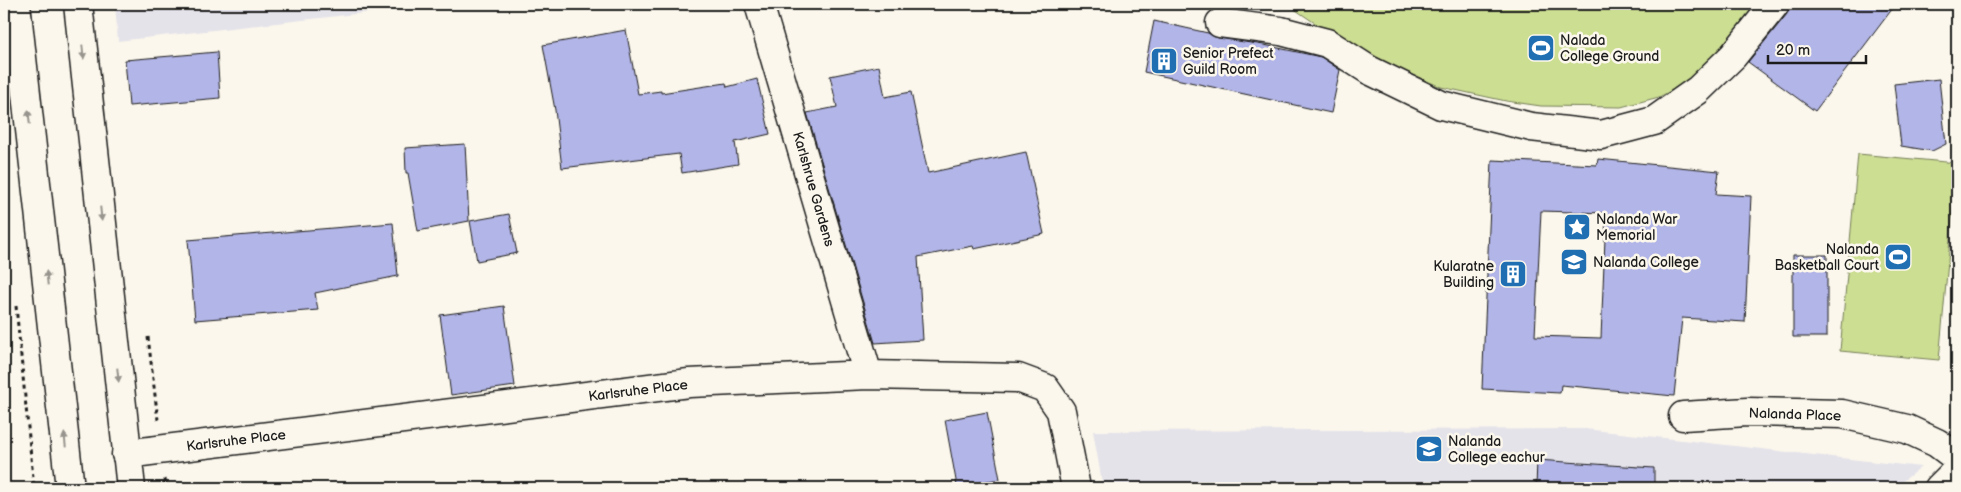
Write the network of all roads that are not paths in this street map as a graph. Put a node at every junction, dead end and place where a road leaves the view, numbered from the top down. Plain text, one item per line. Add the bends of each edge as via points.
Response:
1 (16, 4) edge
2 (78, 4) edge
3 (759, 4) edge
4 (1775, 4) edge
5 (1220, 23) dead end
6 (868, 375) junction
7 (1683, 416) dead end
8 (126, 454) junction
9 (1957, 458) edge
10 (1957, 470) edge
11 (70, 488) edge
12 (131, 488) edge
13 (1076, 488) edge
14 (1939, 488) edge

11 -> 1 main road
2 -> 8 main road
3 - 6 main road, Karlshrue Gardens
4 - 5 main road via 1733,56 1698,90 1654,121 1601,135 1531,127 1441,105 1369,70 1327,43 1281,31
6 - 8 main road, Karlsruhe Place via 689,383
6 - 13 main road, Karlsruhe Place via 1018,378 1045,388 1061,411
7 - 9 main road, Nalanda Place via 1747,412 1842,414 1907,428 1937,443
8 - 12 main road
10 - 14 main road

